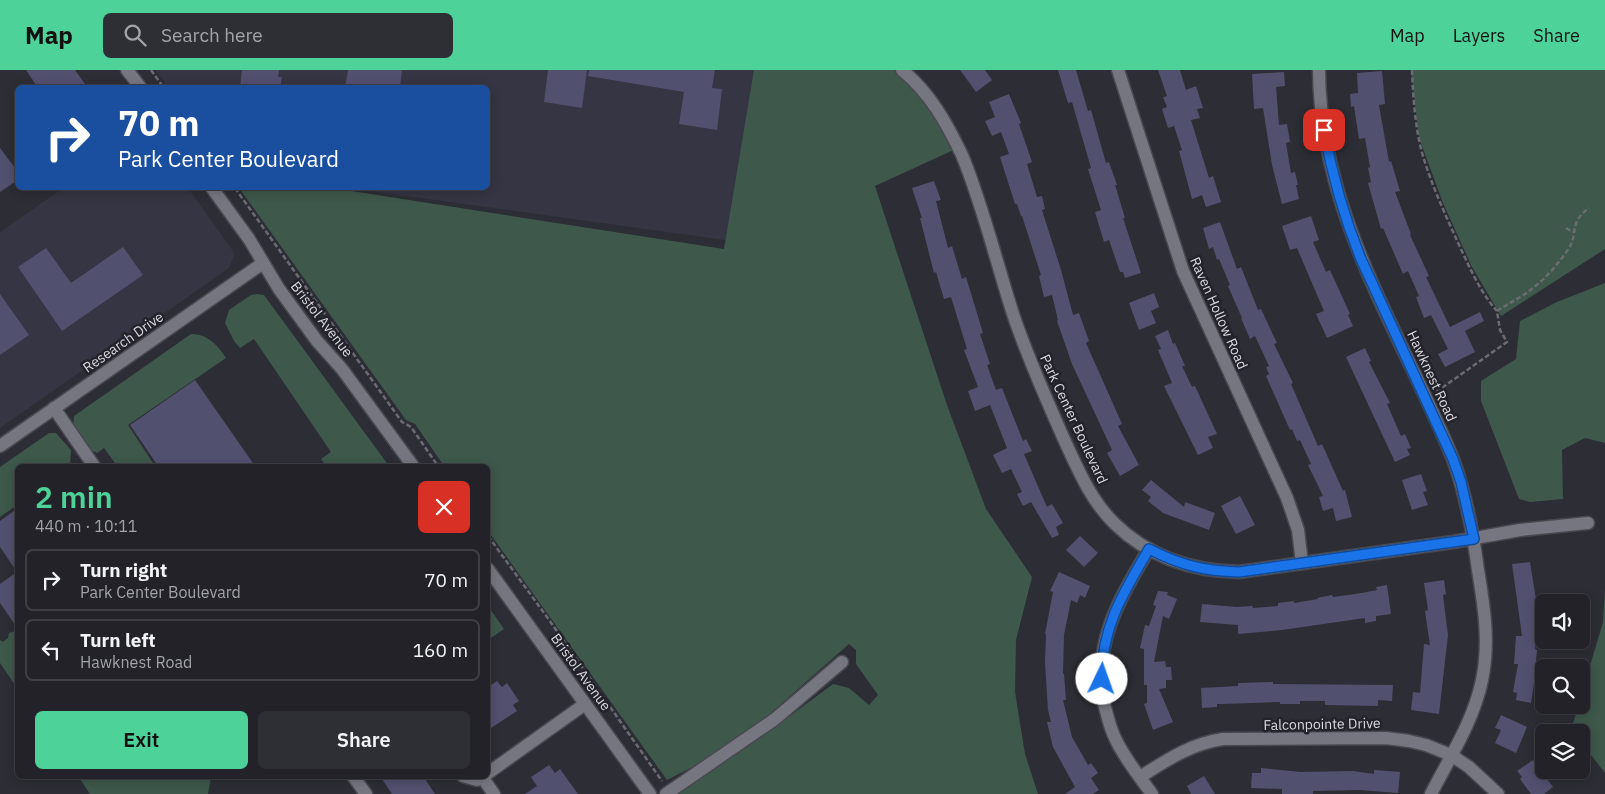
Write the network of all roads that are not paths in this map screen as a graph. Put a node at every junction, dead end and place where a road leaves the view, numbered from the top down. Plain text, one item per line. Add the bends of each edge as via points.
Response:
1 (127, 70) edge
2 (902, 70) edge
3 (1118, 70) edge
4 (1319, 70) edge
5 (139, 85) edge
6 (213, 190) edge
7 (263, 263) junction
8 (54, 408) junction
9 (0, 446) edge
10 (93, 464) edge
11 (412, 464) edge
12 (1588, 523) dead end
13 (1474, 539) junction
14 (1149, 549) junction
15 (1302, 563) junction
16 (490, 572) edge
17 (842, 662) dead end
18 (585, 704) junction
19 (1451, 755) junction
20 (490, 771) edge
21 (1140, 777) junction
22 (356, 779) edge
23 (486, 779) edge
24 (668, 793) edge
25 (366, 794) edge
26 (494, 794) edge
27 (650, 794) edge
28 (1152, 794) edge
29 (1431, 794) edge
30 (1498, 794) edge

1 - 5 street
2 - 14 street, Park Center Boulevard via 932,101 962,155 1026,351 1086,486 1114,523
3 - 15 street, Raven Hollow Road via 1182,271 1287,498 1298,530
4 - 13 street, Hawknest Road via 1324,130 1338,195 1361,259 1453,459
6 - 7 street, Bristol Avenue
7 - 8 street, Research Drive
7 - 11 street, Bristol Avenue via 317,341 342,369
8 - 9 street, Research Drive
8 - 10 street
12 - 13 street, Park Center Boulevard via 1520,530
13 - 15 street, Park Center Boulevard
13 - 19 street, Hawknest Road via 1486,628 1483,679 1473,712
14 - 15 street, Park Center Boulevard via 1178,563 1215,571 1239,572
14 - 21 street via 1116,607 1106,634 1101,664 1103,696 1110,724 1127,760
16 - 18 street, Bristol Avenue
17 - 24 street via 775,719
18 - 20 street
18 - 27 street, Bristol Avenue
19 - 21 street, Falconpointe Drive via 1426,745 1386,738 1223,739 1188,748
19 - 29 street, Hawknest Road
19 - 30 street, Falconpointe Drive
21 - 28 street
22 - 25 street
23 - 26 street

